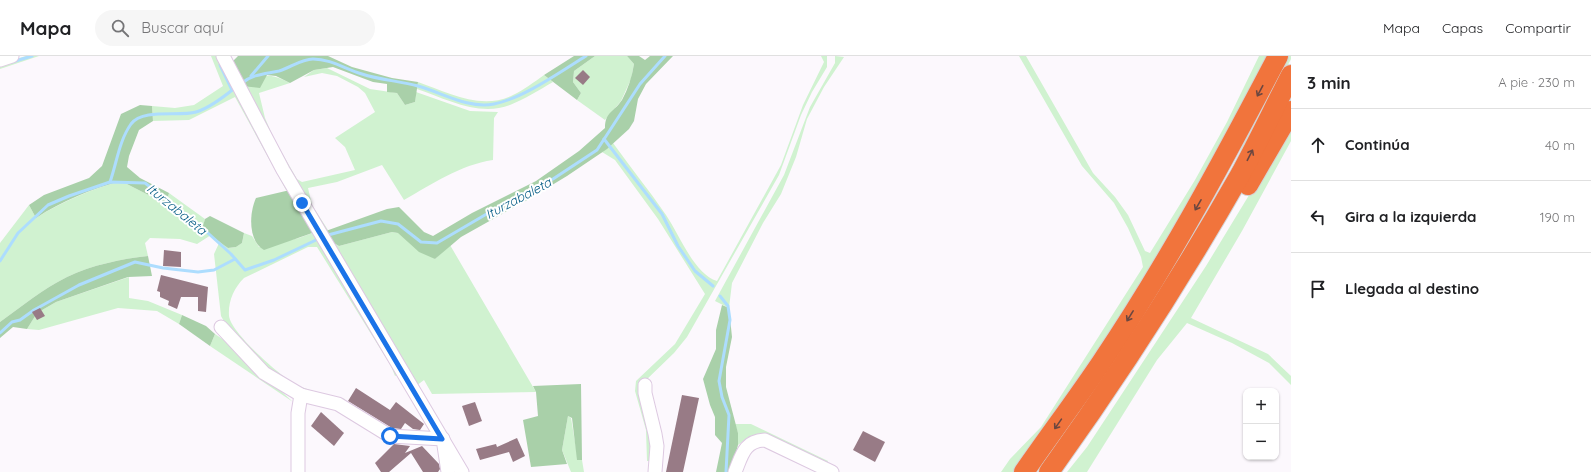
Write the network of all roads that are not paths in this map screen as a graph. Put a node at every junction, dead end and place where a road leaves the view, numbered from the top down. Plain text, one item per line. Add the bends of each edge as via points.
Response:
1 (12, 56) edge
2 (223, 56) edge
3 (1278, 56) edge
4 (0, 60) edge
5 (1291, 75) edge
6 (1291, 110) edge
7 (221, 328) dead end
8 (645, 385) dead end
9 (301, 395) junction
10 (442, 439) junction
11 (298, 472) edge
12 (448, 472) edge
13 (462, 472) edge
14 (656, 472) edge
15 (735, 472) edge
16 (832, 472) edge
17 (1024, 472) edge
18 (1049, 472) edge
19 (1056, 472) edge

1 - 4 street
2 - 10 street via 286,177
3 -> 17 highway via 1166,260 1101,362
18 -> 5 highway via 1110,386 1180,277 1240,174
6 - 19 highway via 1223,226 1152,336 1089,431
7 - 9 street via 264,373
8 - 14 street via 657,446
9 - 10 street via 338,404 390,436
9 - 11 street via 298,413
10 - 12 street
10 - 13 street
15 - 16 street via 746,446 756,440 765,440

